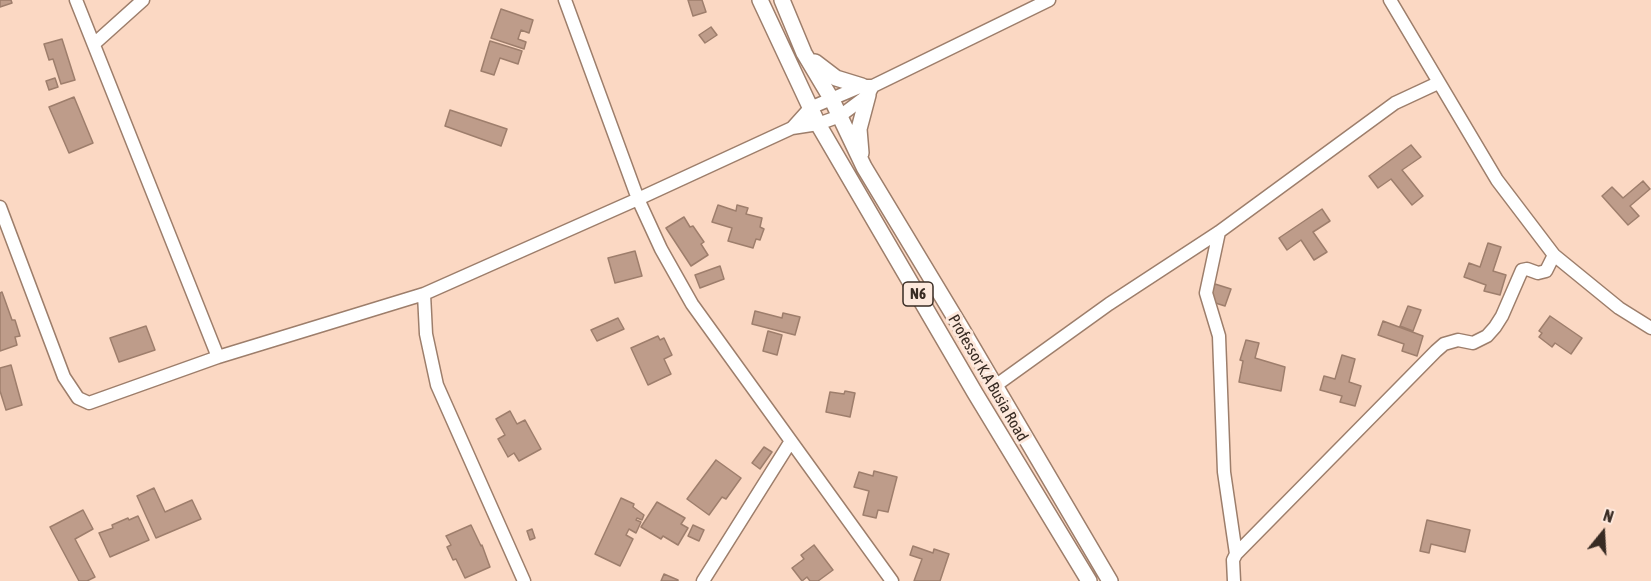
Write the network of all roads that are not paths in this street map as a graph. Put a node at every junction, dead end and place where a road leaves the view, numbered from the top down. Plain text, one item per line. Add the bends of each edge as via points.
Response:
1 (76, 0) edge
2 (143, 0) edge
3 (565, 0) edge
4 (760, 0) edge
5 (782, 0) edge
6 (1049, 0) edge
7 (1390, 0) edge
8 (94, 44) junction
9 (804, 52) junction
10 (1438, 83) junction
11 (868, 89) junction
12 (832, 100) junction
13 (810, 108) junction
14 (840, 116) junction
15 (818, 124) junction
16 (792, 128) junction
17 (864, 167) junction
18 (638, 199) junction
19 (0, 207) edge
20 (1219, 232) junction
21 (1554, 255) junction
22 (424, 294) junction
23 (1651, 328) edge
24 (218, 357) junction
25 (995, 386) junction
26 (791, 441) junction
27 (1236, 554) junction
28 (524, 581) edge
29 (703, 581) edge
30 (892, 581) edge
31 (1089, 581) edge
32 (1110, 581) edge
33 (1234, 581) edge

1 - 8 street
2 - 8 street
3 - 18 street
4 - 13 main road, Professor K.A Busia Road / N6
5 - 9 main road, Professor K.A Busia Road / N6
6 - 11 street
7 - 10 street
8 - 24 street
9 - 11 main road via 827,73
9 - 12 main road, Professor K.A Busia Road / N6
10 - 20 street via 1388,108
10 - 21 street via 1497,180
11 - 12 street
11 - 14 street
11 - 17 main road via 859,129
12 - 13 street
12 - 14 main road, Professor K.A Busia Road / N6
13 - 15 main road, Professor K.A Busia Road / N6
13 - 16 street
14 - 15 street
14 - 17 main road, Professor K.A Busia Road / N6
15 - 16 street
15 - 31 main road, Professor K.A Busia Road / N6
16 - 18 street
17 - 25 main road, Professor K.A Busia Road / N6
18 - 22 street
18 - 26 street via 692,304
19 - 24 street via 64,377 78,398 89,403
20 - 25 street
20 - 27 street via 1206,293 1219,336 1224,472
21 - 23 street via 1619,308
21 - 27 street via 1546,271 1522,270 1502,316 1487,336 1473,343 1458,340 1444,344
22 - 24 street
22 - 28 street via 426,334 437,385
25 - 32 main road, Professor K.A Busia Road / N6
26 - 29 street
26 - 30 street
27 - 33 street

